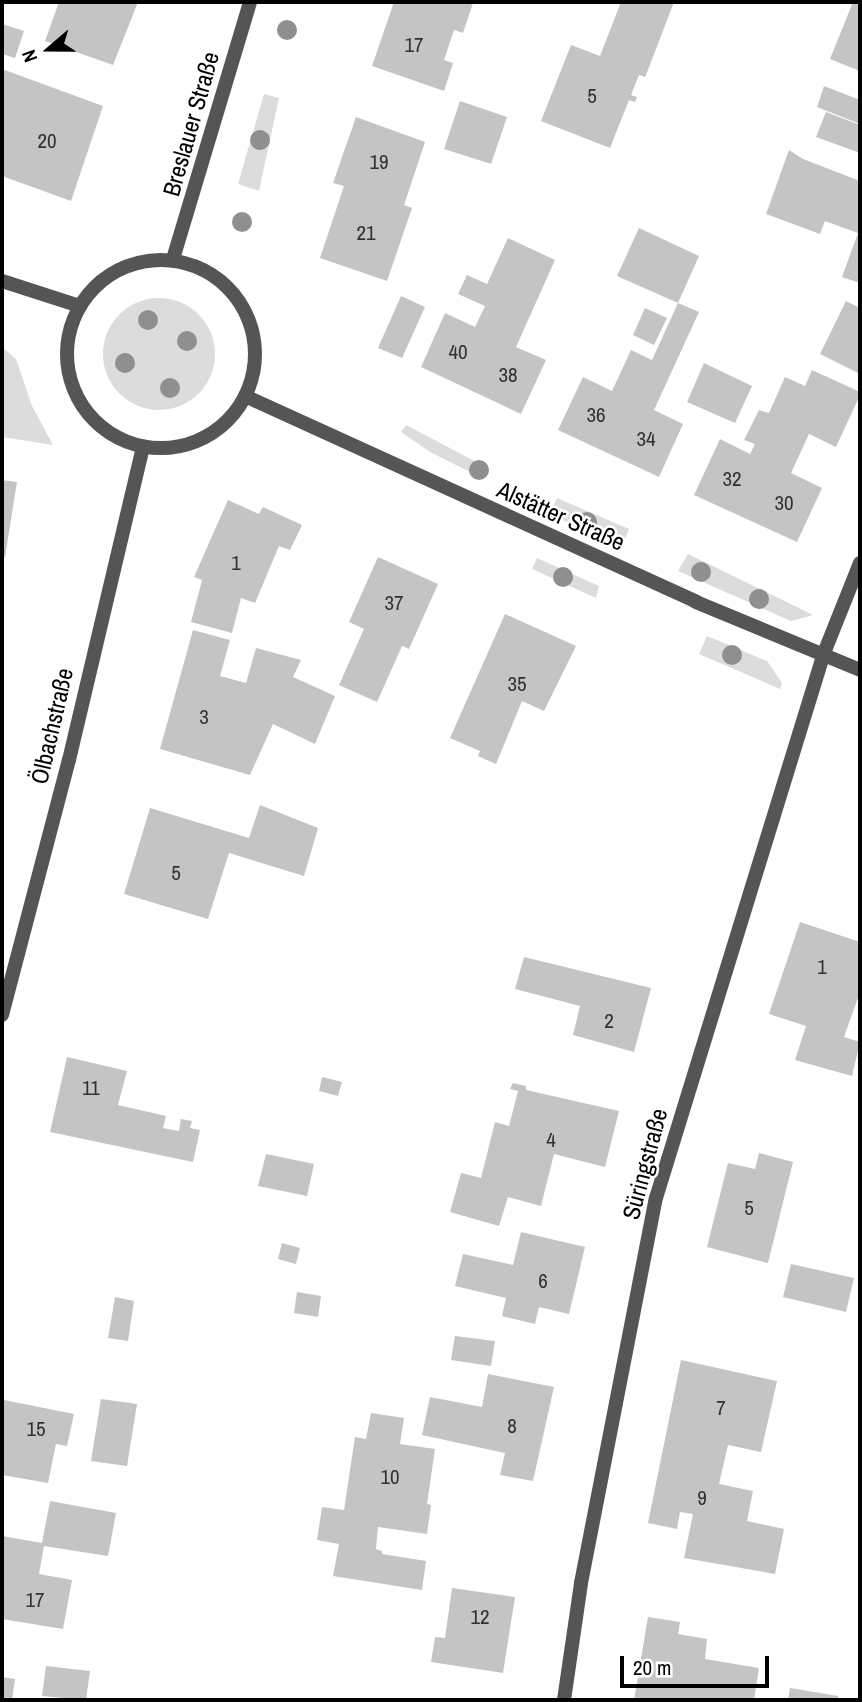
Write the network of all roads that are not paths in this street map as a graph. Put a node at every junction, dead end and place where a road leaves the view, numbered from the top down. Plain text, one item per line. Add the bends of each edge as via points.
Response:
1 (250, 2) edge
2 (173, 259) junction
3 (2, 281) edge
4 (80, 306) junction
5 (245, 396) junction
6 (143, 447) junction
7 (860, 563) edge
8 (824, 653) junction
9 (860, 670) edge
10 (2, 1014) edge
11 (564, 1700) edge

1 - 2 street, Breslauer Straße
2 - 4 street via 127,266 100,282
2 - 5 street via 216,279 237,300 250,326 255,355
3 - 4 street
4 - 6 street via 69,334 67,364 75,393 91,418 114,437
5 - 6 street via 219,428 196,442
5 - 8 street, Alstätter Straße via 696,602
6 - 10 street, Ölbachstraße via 69,760
7 - 8 street, Süringstraße
8 - 9 street, Alstätter Straße
8 - 11 street, Süringstraße via 656,1198 581,1583

